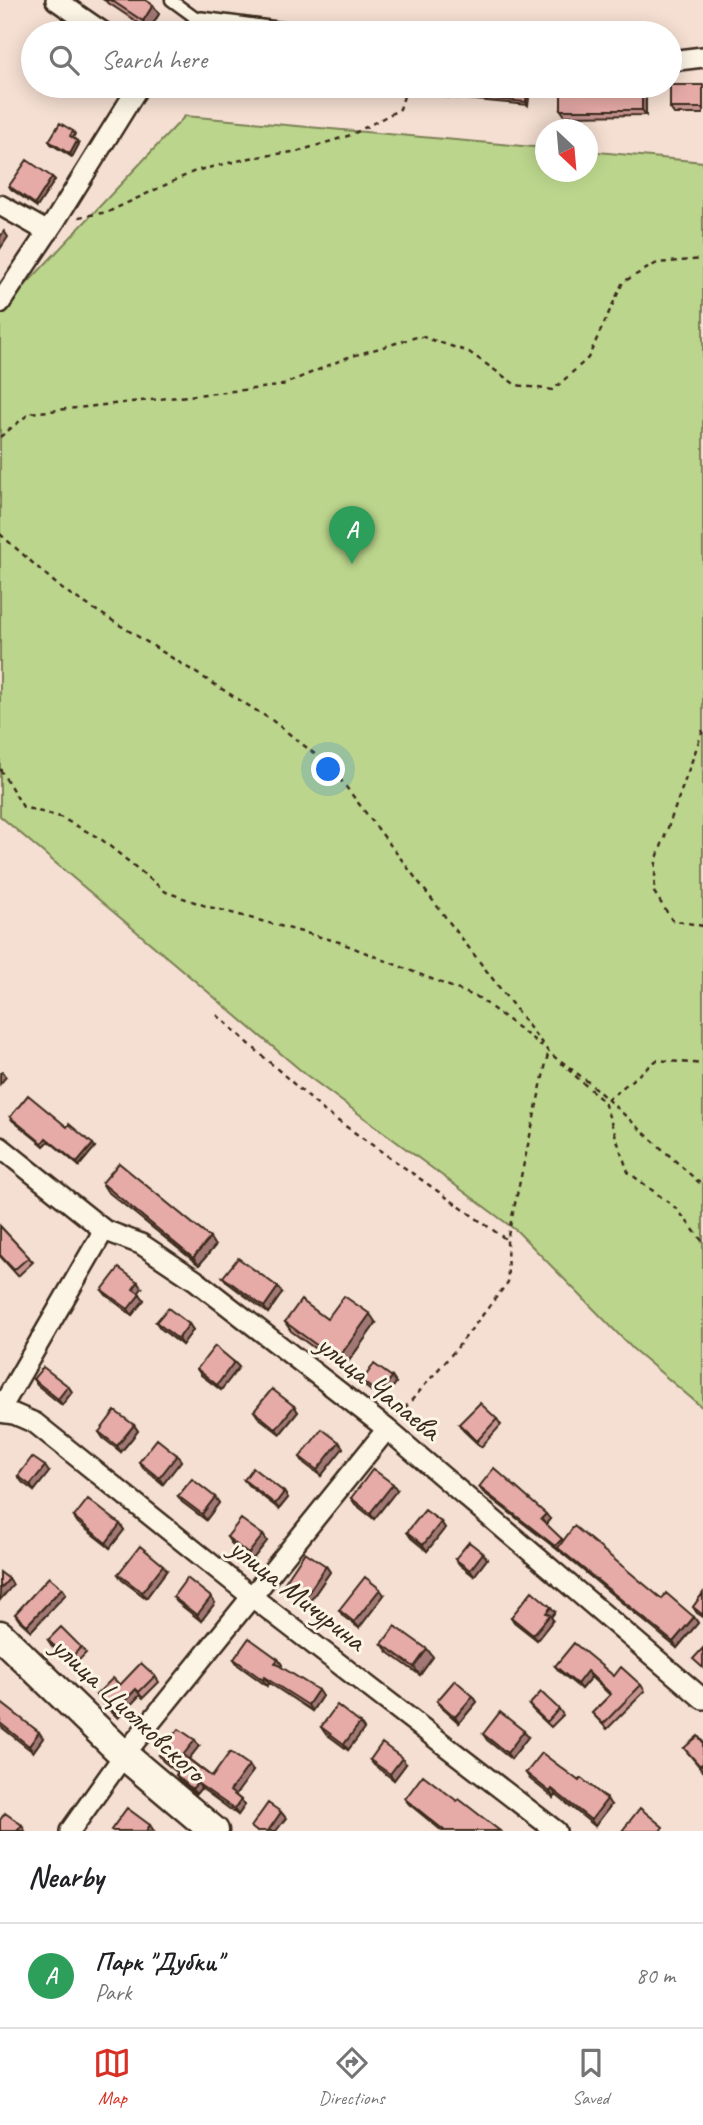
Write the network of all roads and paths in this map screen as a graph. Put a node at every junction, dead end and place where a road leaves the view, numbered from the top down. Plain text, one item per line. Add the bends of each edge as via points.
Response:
1 (56, 0) edge
2 (171, 0) edge
3 (87, 21) edge
4 (189, 21) edge
5 (703, 57) edge
6 (682, 60) edge
7 (132, 98) edge
8 (403, 98) edge
9 (0, 205) edge
10 (52, 226) junction
11 (703, 259) edge
12 (0, 303) edge
13 (0, 437) edge
14 (0, 534) edge
15 (703, 730) edge
16 (0, 769) edge
17 (703, 926) edge
18 (217, 1015) dead end
19 (548, 1051) junction
20 (703, 1064) edge
21 (606, 1101) junction
22 (0, 1147) edge
23 (703, 1186) edge
24 (104, 1230) junction
25 (507, 1240) junction
26 (703, 1242) edge
27 (0, 1411) edge
28 (387, 1429) junction
29 (251, 1596) junction
30 (0, 1635) edge
31 (703, 1699) edge
32 (124, 1755) junction
33 (70, 1831) edge
34 (214, 1831) edge
35 (556, 1831) edge

1 - 3 street
2 - 4 lane
5 - 6 street
7 - 10 street
8 - 10 path via 400,109 351,135 299,151 195,171 108,212
9 - 10 street
10 - 12 street
11 - 13 path via 657,262 623,282 588,358 553,390 516,385 469,352 420,336 346,358 280,386 30,413
14 - 19 path via 62,589 273,721 330,766
15 - 17 path via 656,861 654,892 672,920
16 - 19 path via 23,807 60,817 101,838 166,892 339,942 479,998
18 - 25 path via 324,1111
19 - 21 path
19 - 25 path
20 - 21 path via 657,1060
21 - 23 path
21 - 26 path via 628,1172 677,1209
22 - 24 street, улица Чапаева
24 - 27 street
24 - 28 street, улица Чапаева via 141,1244 195,1280
25 - 28 path via 508,1282
27 - 29 street, улица Мичурина via 35,1423
28 - 29 street
28 - 31 street, улица Чапаева
29 - 32 street
29 - 35 street, улица Мичурина
30 - 32 street, улица Циолковского
32 - 33 street
32 - 34 street, улица Циолковского

